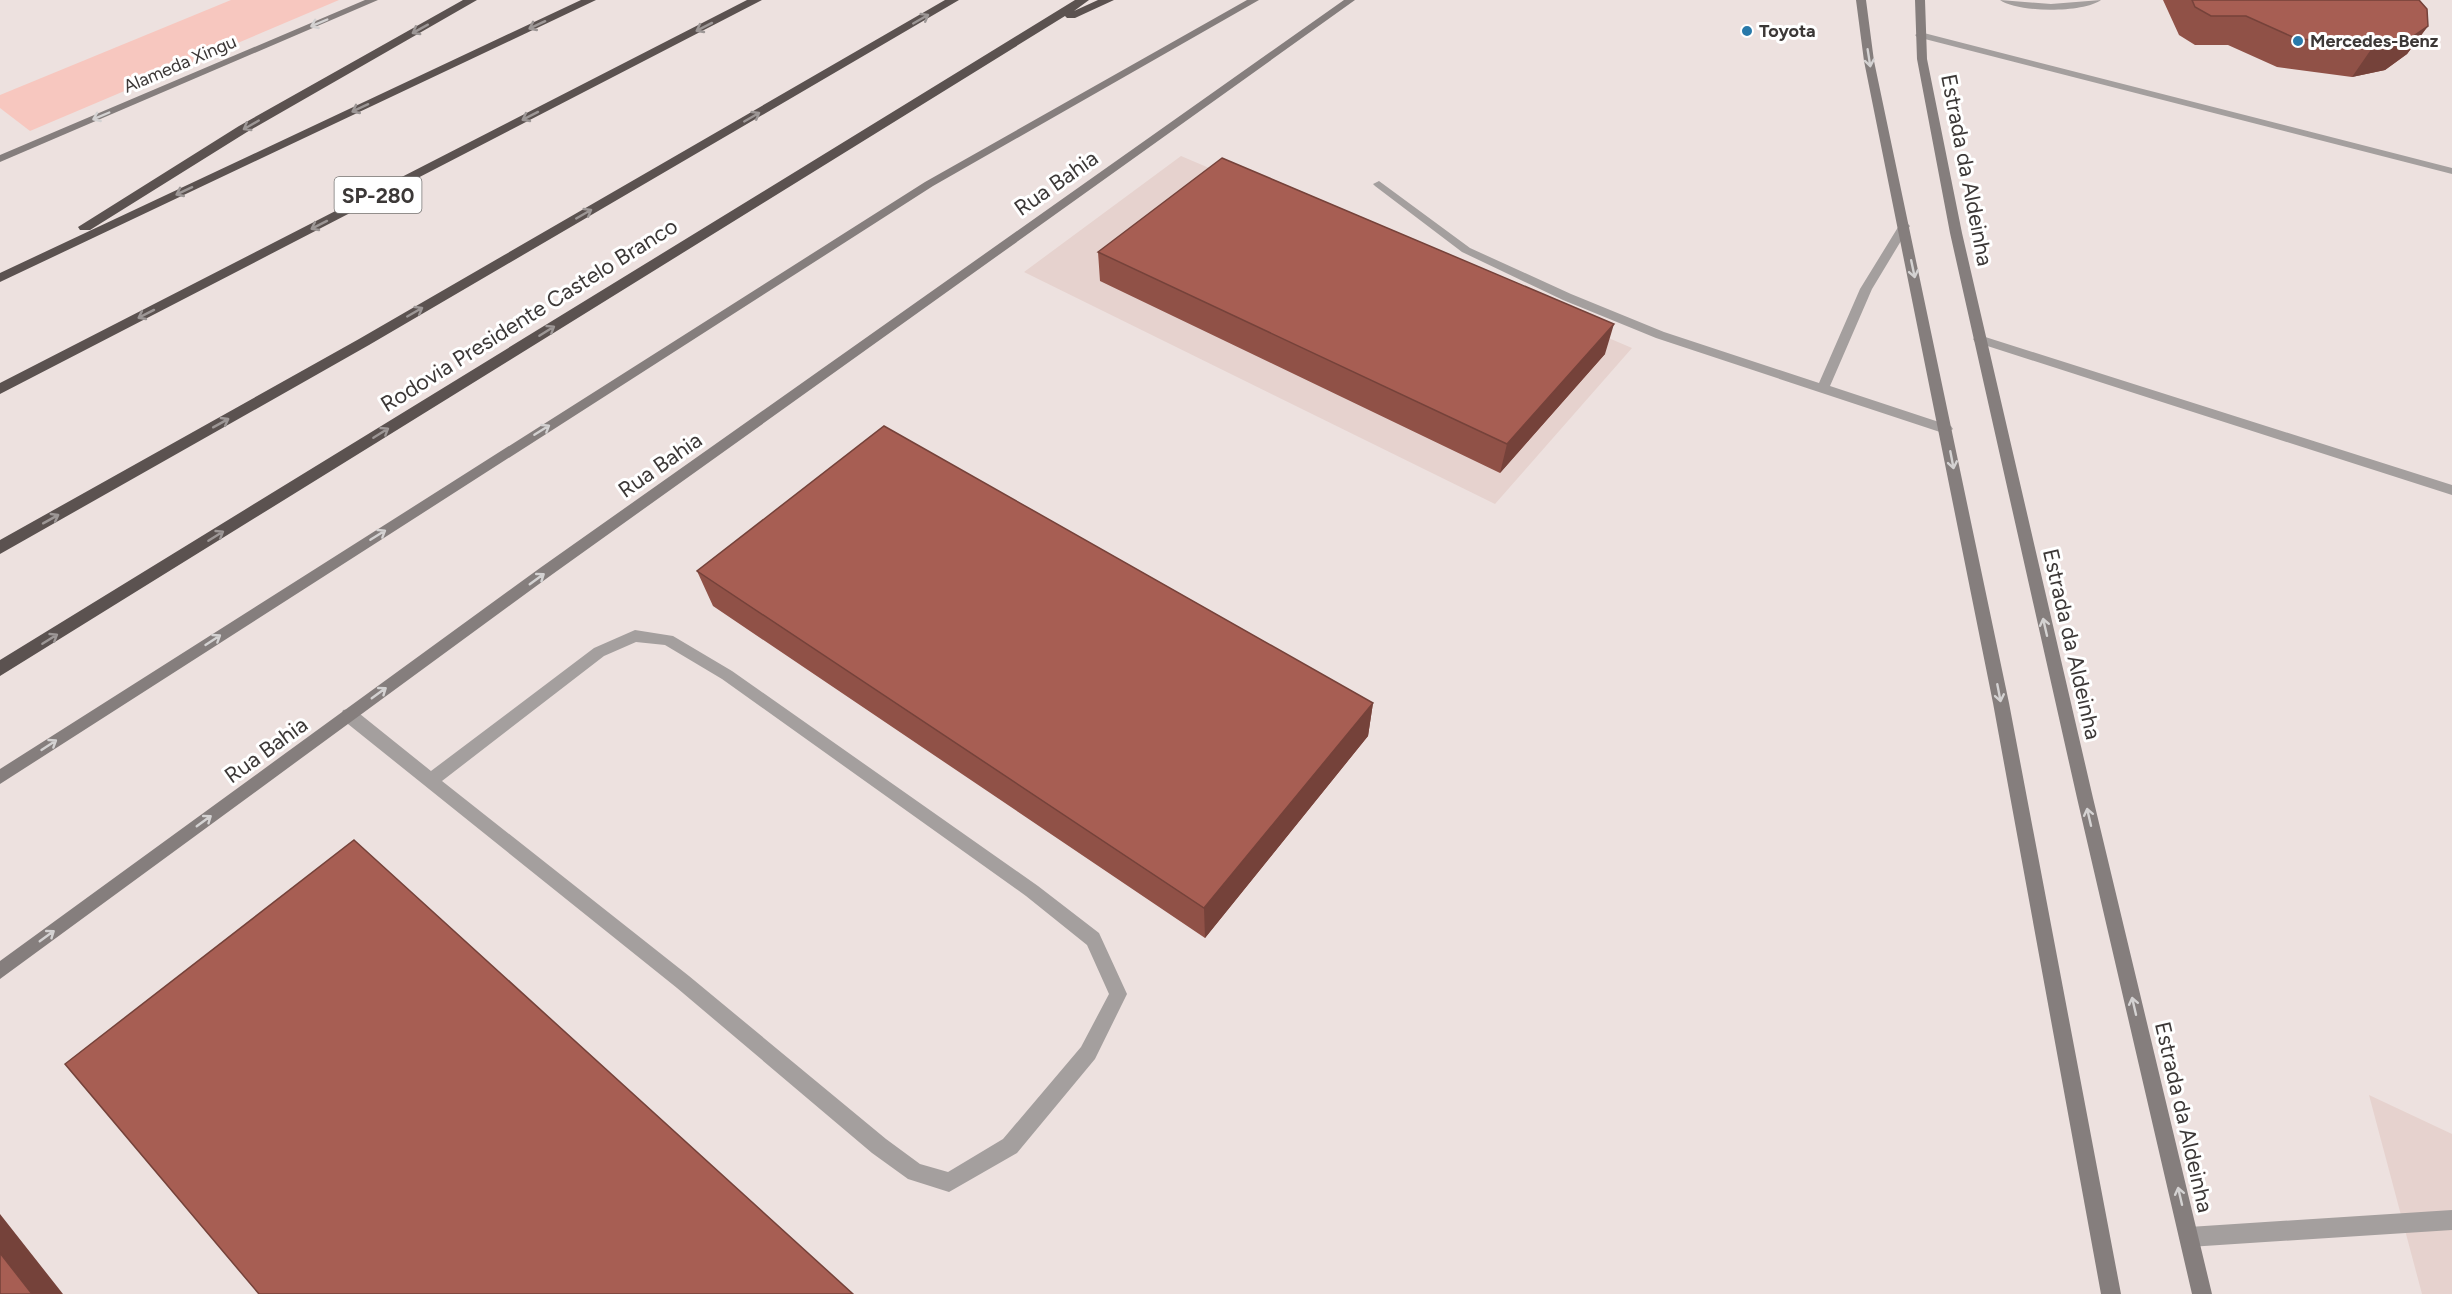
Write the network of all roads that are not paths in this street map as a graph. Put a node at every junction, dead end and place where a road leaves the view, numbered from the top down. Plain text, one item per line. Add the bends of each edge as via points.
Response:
1 (373, 0) edge
2 (471, 0) edge
3 (590, 0) edge
4 (756, 0) edge
5 (953, 0) edge
6 (1083, 0) edge
7 (1108, 0) edge
8 (1254, 0) edge
9 (1350, 0) edge
10 (1861, 0) edge
11 (1920, 0) edge
12 (2005, 0) edge
13 (2096, 0) edge
14 (1920, 35) junction
15 (1012, 43) junction
16 (0, 159) edge
17 (2452, 171) edge
18 (1379, 184) dead end
19 (1904, 226) junction
20 (6, 275) edge
21 (1979, 339) junction
22 (0, 389) edge
23 (1822, 390) junction
24 (1946, 429) junction
25 (2452, 490) edge
26 (0, 548) edge
27 (0, 669) edge
28 (349, 715) junction
29 (0, 777) edge
30 (430, 781) junction
31 (0, 971) edge
32 (2452, 1220) edge
33 (2189, 1237) junction
34 (2110, 1294) edge
35 (2202, 1294) edge

1 -> 16 main road, Alameda Xingu
2 -> 20 highway via 243,129
3 -> 20 highway
4 -> 22 highway, SP-280
26 -> 5 highway
6 - 15 highway, Rodovia Presidente Castelo Branco
7 - 15 highway
29 -> 8 main road via 929,184
28 -> 9 main road, Rua Bahia
10 -> 19 main road via 1869,61
11 - 14 main road, Estrada da Aldeinha
12 - 13 lane via 2069,7
14 - 17 lane
14 - 21 main road, Estrada da Aldeinha via 1940,159
27 -> 15 highway, Rodovia Presidente Castelo Branco
18 - 23 lane via 1466,250 1512,273 1660,335
19 - 23 lane via 1866,289
19 -> 24 main road
21 - 25 lane
33 -> 21 main road, Estrada da Aldeinha
23 - 24 lane
24 -> 34 main road
28 - 30 lane
31 -> 28 main road, Rua Bahia
30 - 30 lane via 915,1172 949,1182 1010,1146 1088,1053 1118,994 1093,939 1032,891 727,675 668,640 634,636 599,652
32 - 33 lane
33 - 35 main road, Estrada da Aldeinha

